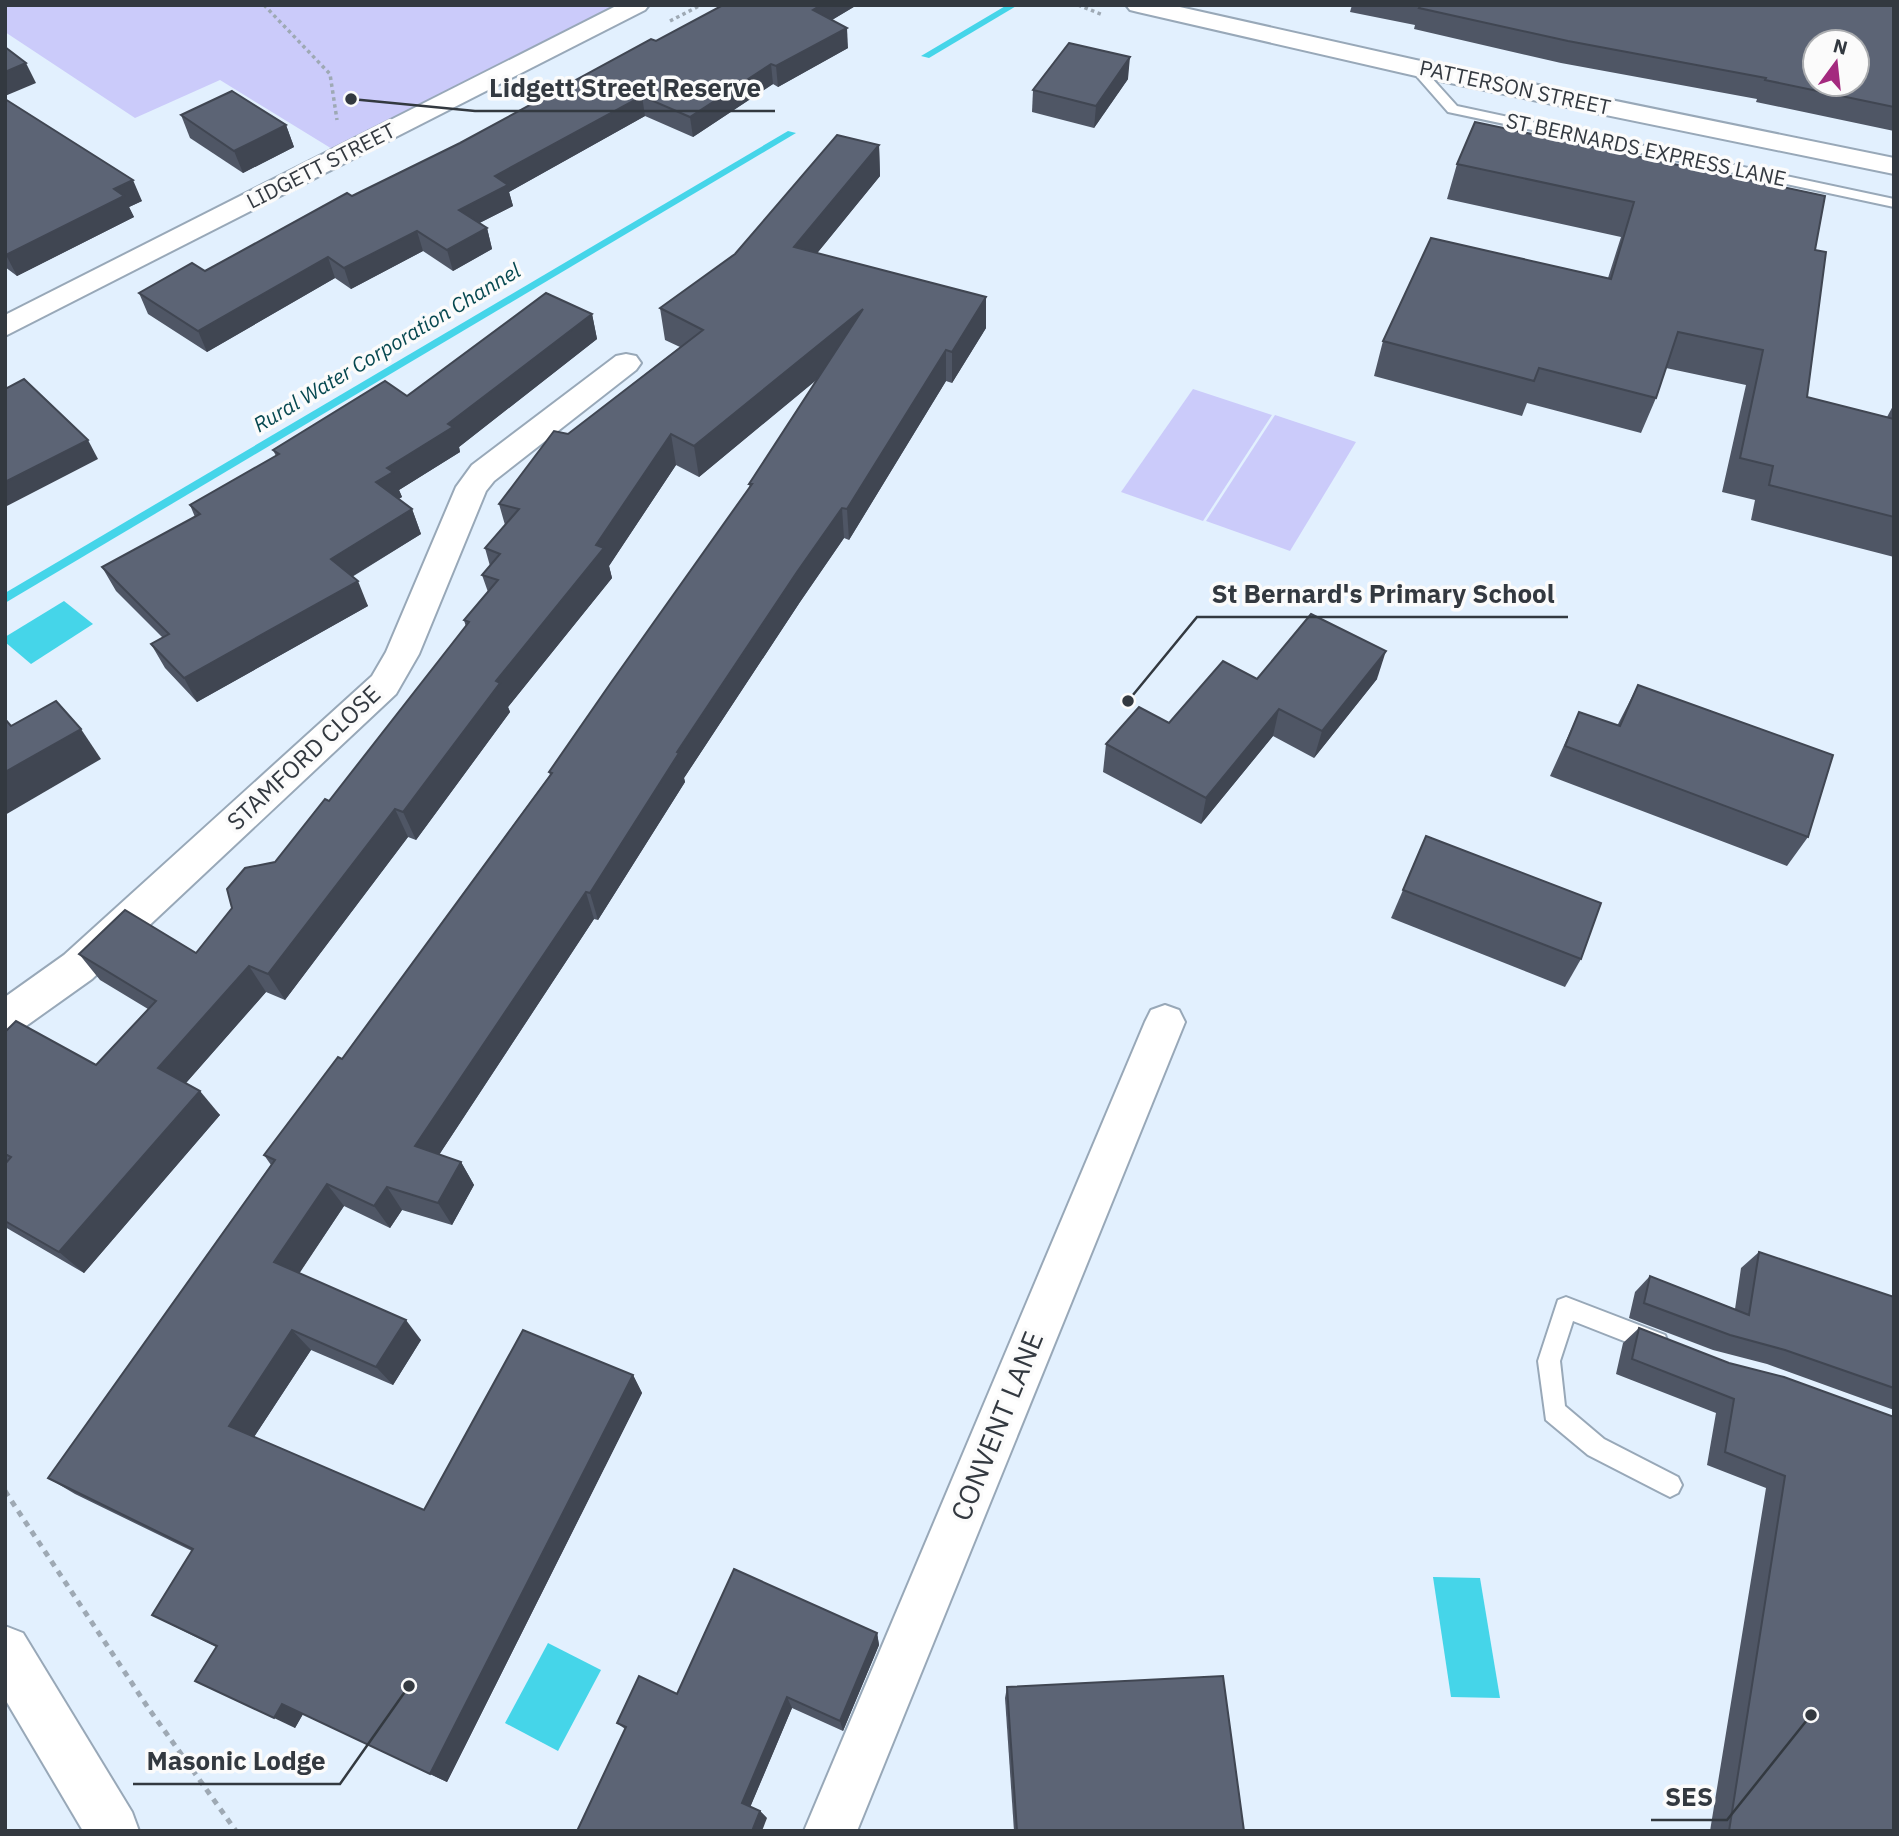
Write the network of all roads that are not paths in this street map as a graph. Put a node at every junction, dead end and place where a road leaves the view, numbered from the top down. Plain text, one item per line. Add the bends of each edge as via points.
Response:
1 (636, 5) edge
2 (1138, 5) edge
3 (1416, 68) junction
4 (1894, 166) edge
5 (1894, 203) edge
6 (5, 327) edge
7 (626, 363) dead end
8 (5, 1018) edge
9 (1165, 1022) dead end
10 (1675, 1350) edge
11 (1670, 1485) dead end
12 (5, 1651) edge
13 (113, 1831) edge
14 (830, 1831) edge

1 - 6 street, LIDGETT STREET
2 - 3 street, PATTERSON STREET
3 - 4 street, PATTERSON STREET
3 - 5 lane, ST BERNARDS EXPRESS LANE via 1453,109
7 - 8 street, STAMFORD CLOSE via 483,473 472,487 384,685 78,967
9 - 14 street, CONVENT LANE
10 - 11 lane via 1566,1308 1549,1361 1554,1412 1596,1447
12 - 13 street

